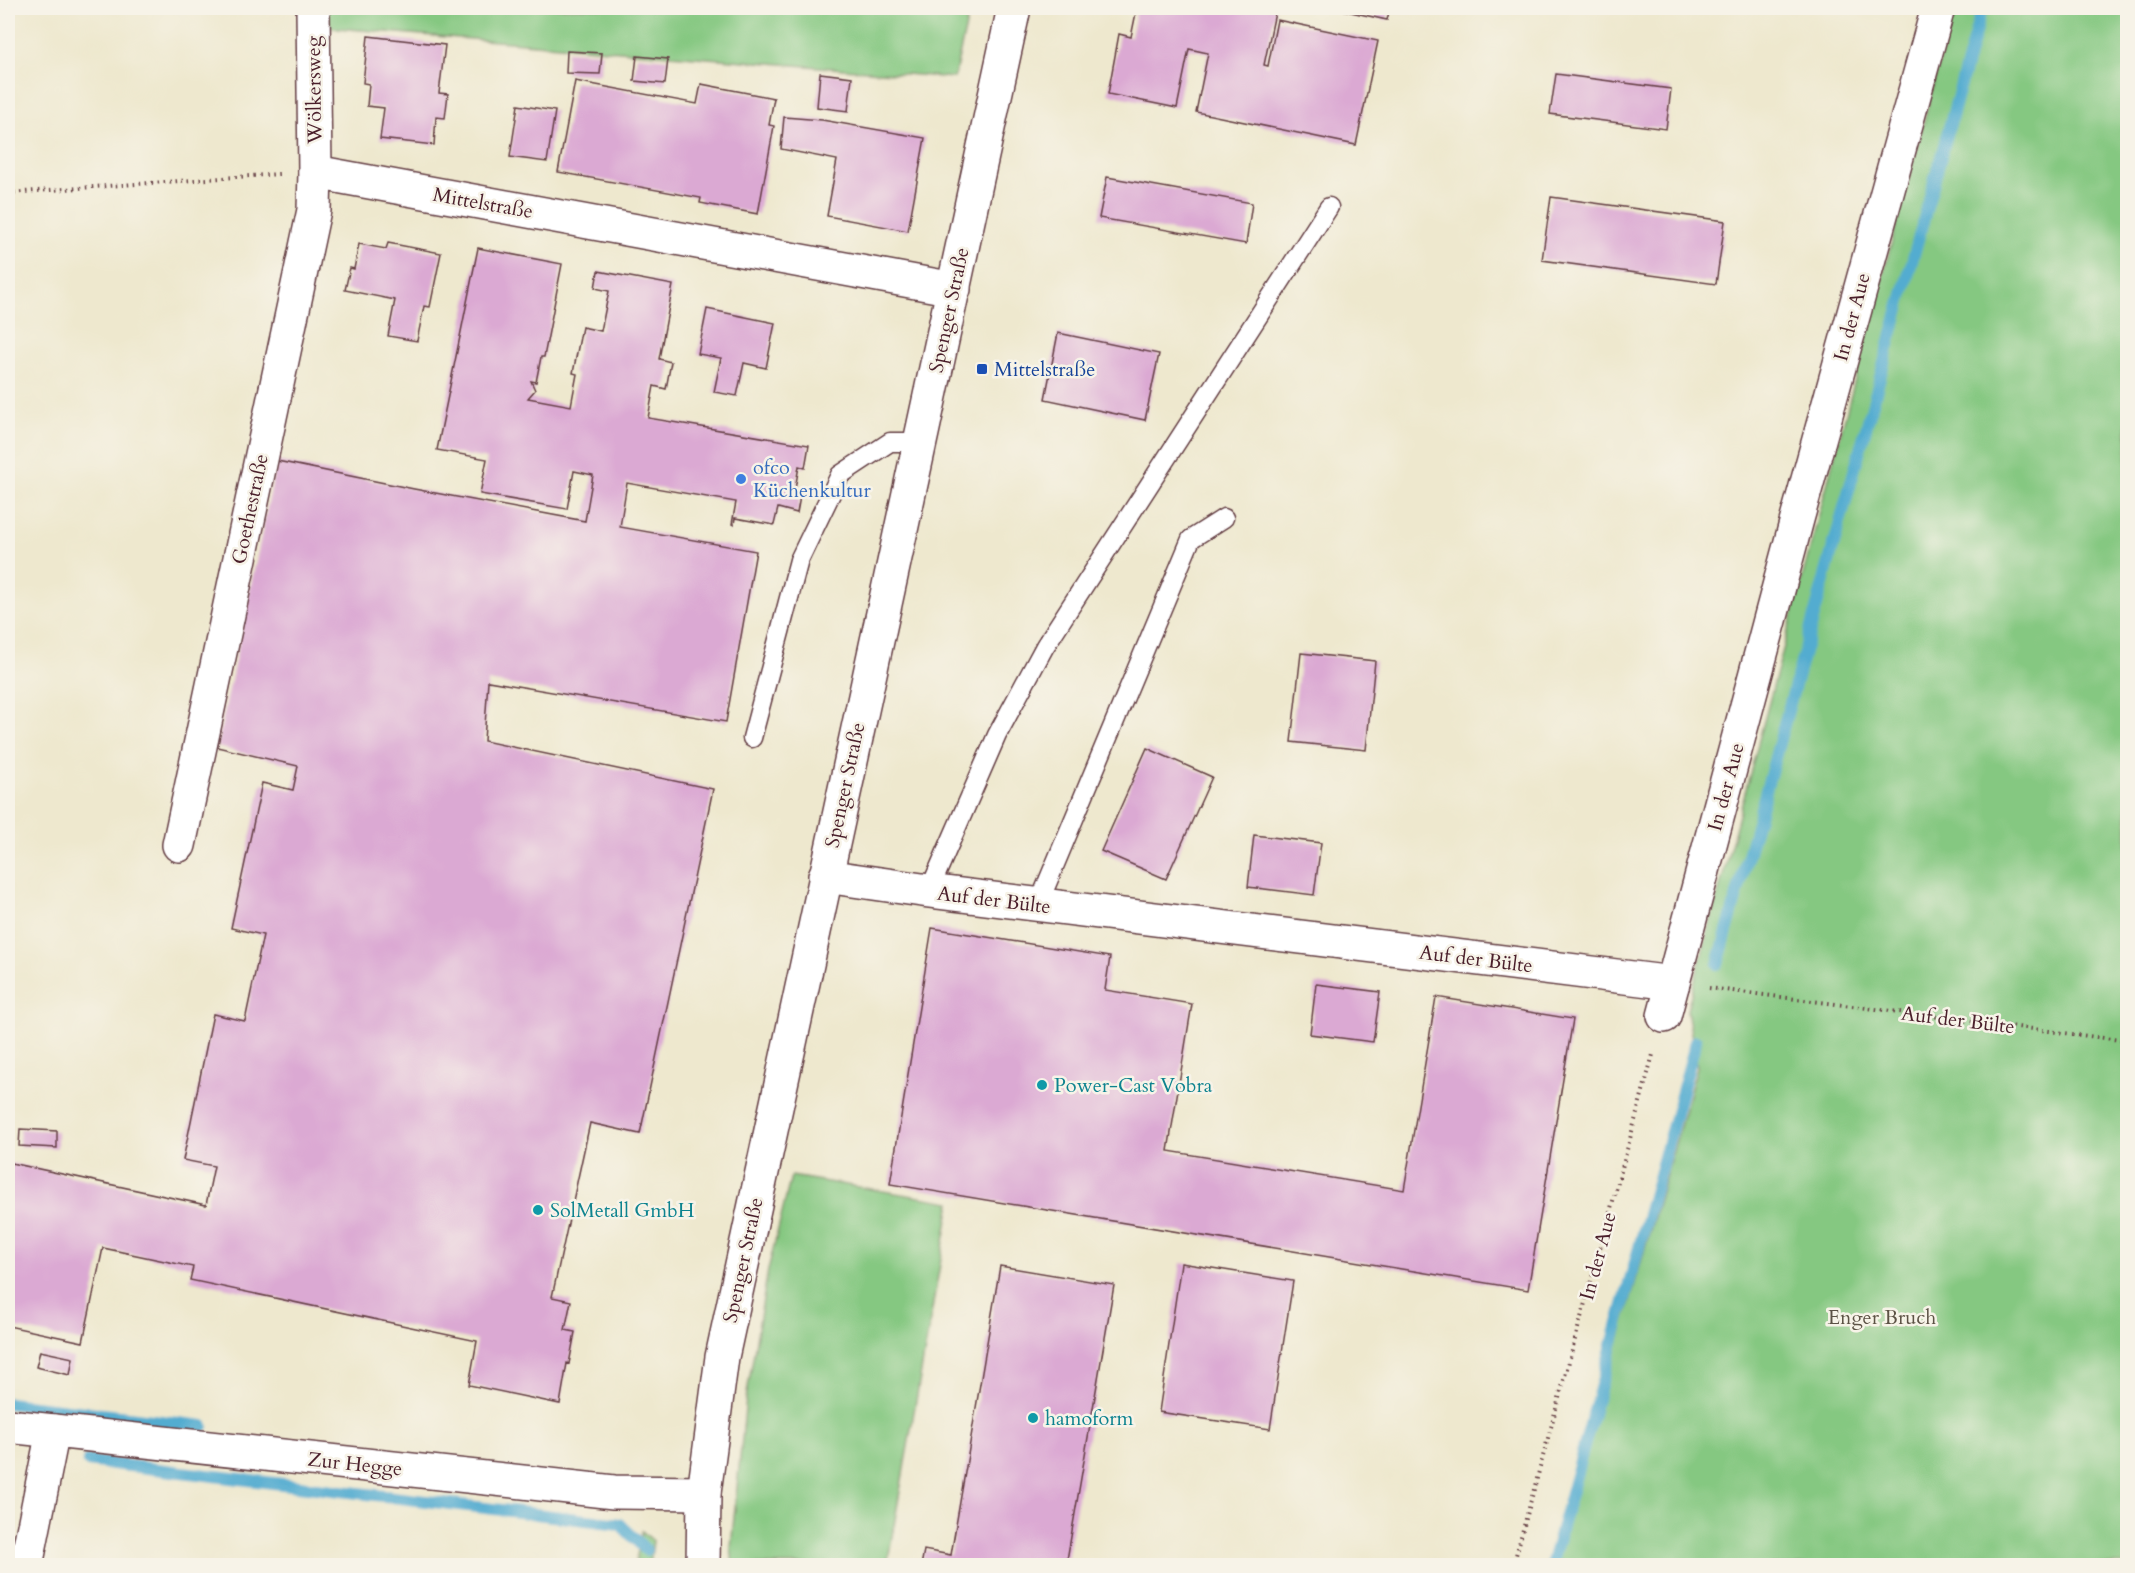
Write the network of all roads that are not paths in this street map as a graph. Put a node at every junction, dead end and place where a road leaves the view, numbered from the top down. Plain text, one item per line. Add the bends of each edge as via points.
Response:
1 (313, 8) edge
2 (1014, 8) edge
3 (1938, 8) edge
4 (315, 172) junction
5 (1329, 207) dead end
6 (954, 289) junction
7 (920, 442) junction
8 (1224, 518) dead end
9 (752, 738) dead end
10 (179, 845) dead end
11 (825, 876) junction
12 (929, 891) junction
13 (1038, 905) junction
14 (1673, 983) junction
15 (1664, 1016) road end
16 (8, 1426) edge
17 (53, 1431) junction
18 (704, 1493) junction
19 (26, 1566) edge
20 (703, 1566) edge

1 - 4 street, Wölkersweg
2 - 6 street, Spenger Straße
3 - 14 street, In der Aue
4 - 6 street, Mittelstraße
4 - 10 street, Goethestraße via 314,210
5 - 12 lane via 1045,646 996,735
6 - 7 street, Spenger Straße
7 - 9 lane via 890,442 840,475 799,560
7 - 11 street, Spenger Straße
8 - 13 lane via 1191,539
11 - 12 street, Auf der Bülte
11 - 18 street, Spenger Straße via 722,1357
12 - 13 street, Auf der Bülte
13 - 14 street, Auf der Bülte
14 - 15 street, In der Aue
16 - 17 street, Zur Hegge
17 - 18 street, Zur Hegge via 614,1492
17 - 19 street
18 - 20 street, Spenger Straße

